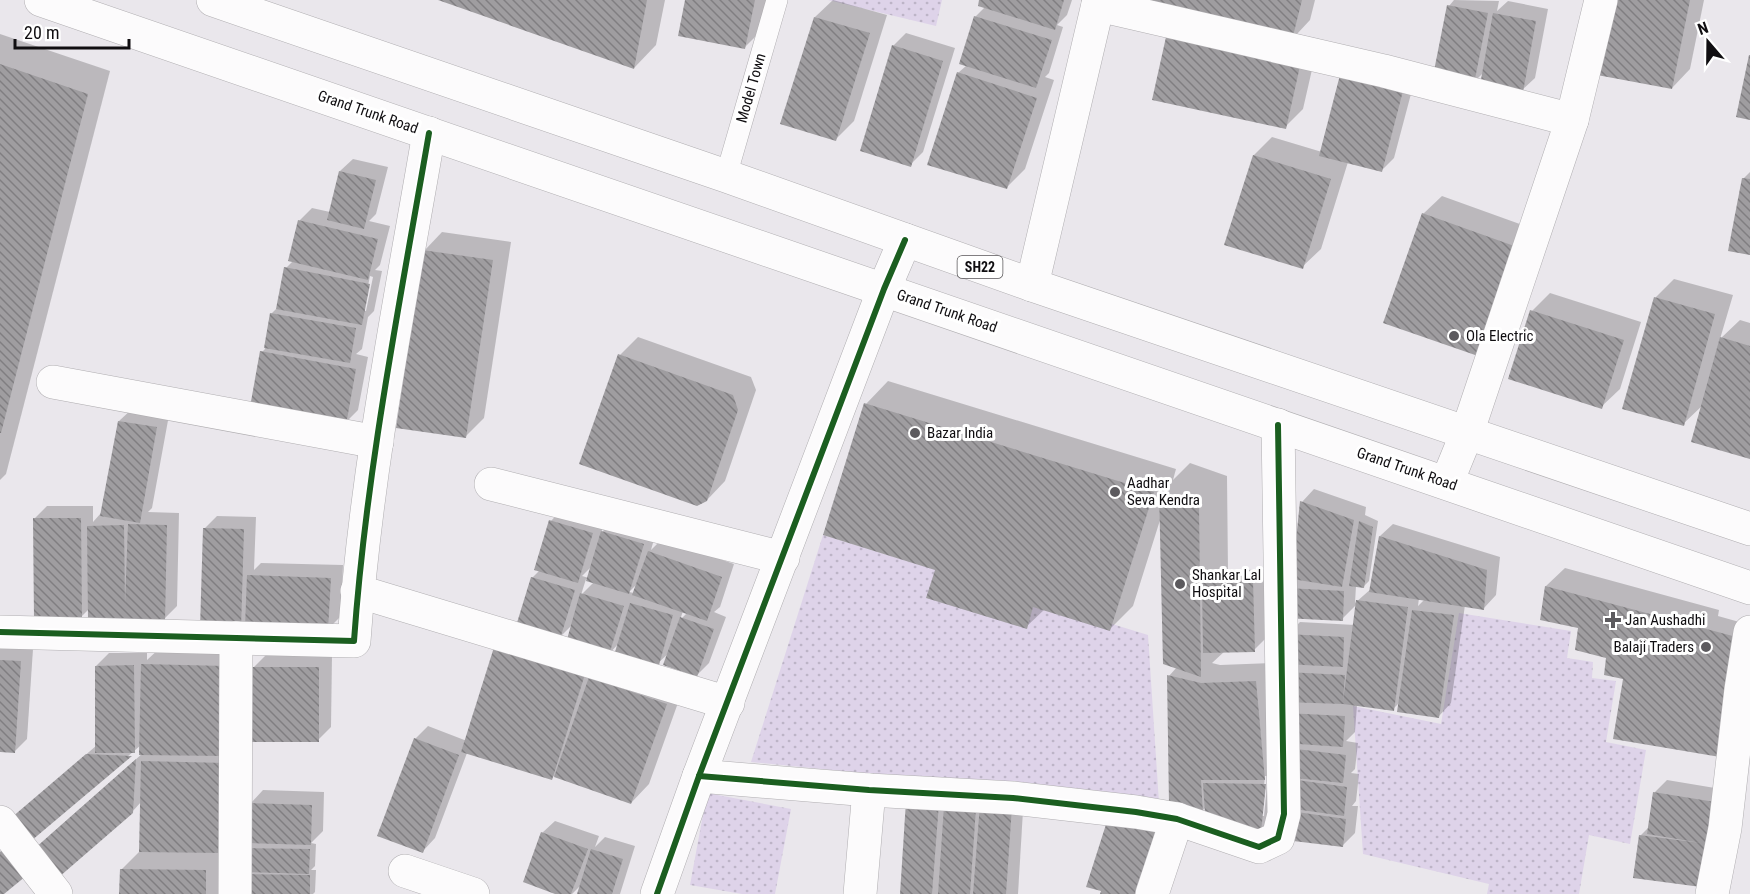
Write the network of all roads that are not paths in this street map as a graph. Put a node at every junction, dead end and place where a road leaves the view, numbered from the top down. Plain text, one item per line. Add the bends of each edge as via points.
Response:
1 (41, 0) edge
2 (213, 0) edge
3 (777, 0) edge
4 (1600, 0) edge
5 (1099, 2) edge
6 (1572, 120) junction
7 (429, 133) junction
8 (726, 176) junction
9 (905, 240) junction
10 (1032, 285) junction
11 (884, 289) junction
12 (53, 382) dead end
13 (1278, 425) junction
14 (1467, 433) junction
15 (376, 442) junction
16 (1447, 482) junction
17 (491, 484) dead end
18 (1750, 529) edge
19 (783, 558) junction
20 (1750, 588) edge
21 (357, 591) junction
22 (0, 632) edge
23 (1750, 632) edge
24 (236, 638) junction
25 (728, 702) junction
26 (699, 776) junction
27 (870, 790) junction
28 (1177, 819) junction
29 (0, 822) edge
30 (405, 871) dead end
31 (56, 894) edge
32 (235, 894) edge
33 (473, 894) edge
34 (657, 894) edge
35 (860, 894) edge
36 (1152, 894) edge
37 (1712, 894) edge

1 - 7 main road, Grand Trunk Road
2 - 8 main road, SH22
3 - 8 lane, Model Town
4 - 6 main road
5 - 6 main road
5 - 10 main road
6 - 14 main road
7 - 11 main road, Grand Trunk Road
7 - 15 main road
8 - 9 main road, SH22
9 - 10 main road, SH22
9 - 11 main road
10 - 14 main road, SH22
11 - 13 main road, Grand Trunk Road
11 - 19 main road
12 - 15 main road
13 - 16 main road, Grand Trunk Road
13 - 28 main road via 1284,814 1278,838 1259,847
14 - 16 main road
14 - 18 main road, SH22
15 - 21 main road
16 - 20 main road, Grand Trunk Road
17 - 19 main road
19 - 25 main road
21 - 24 main road via 354,641
21 - 25 main road
22 - 24 main road
23 - 37 main road via 1725,828
24 - 32 main road
25 - 26 main road
26 - 27 main road
26 - 34 main road
27 - 28 main road via 1012,798
27 - 35 main road
28 - 36 main road
29 - 31 main road
30 - 33 main road

